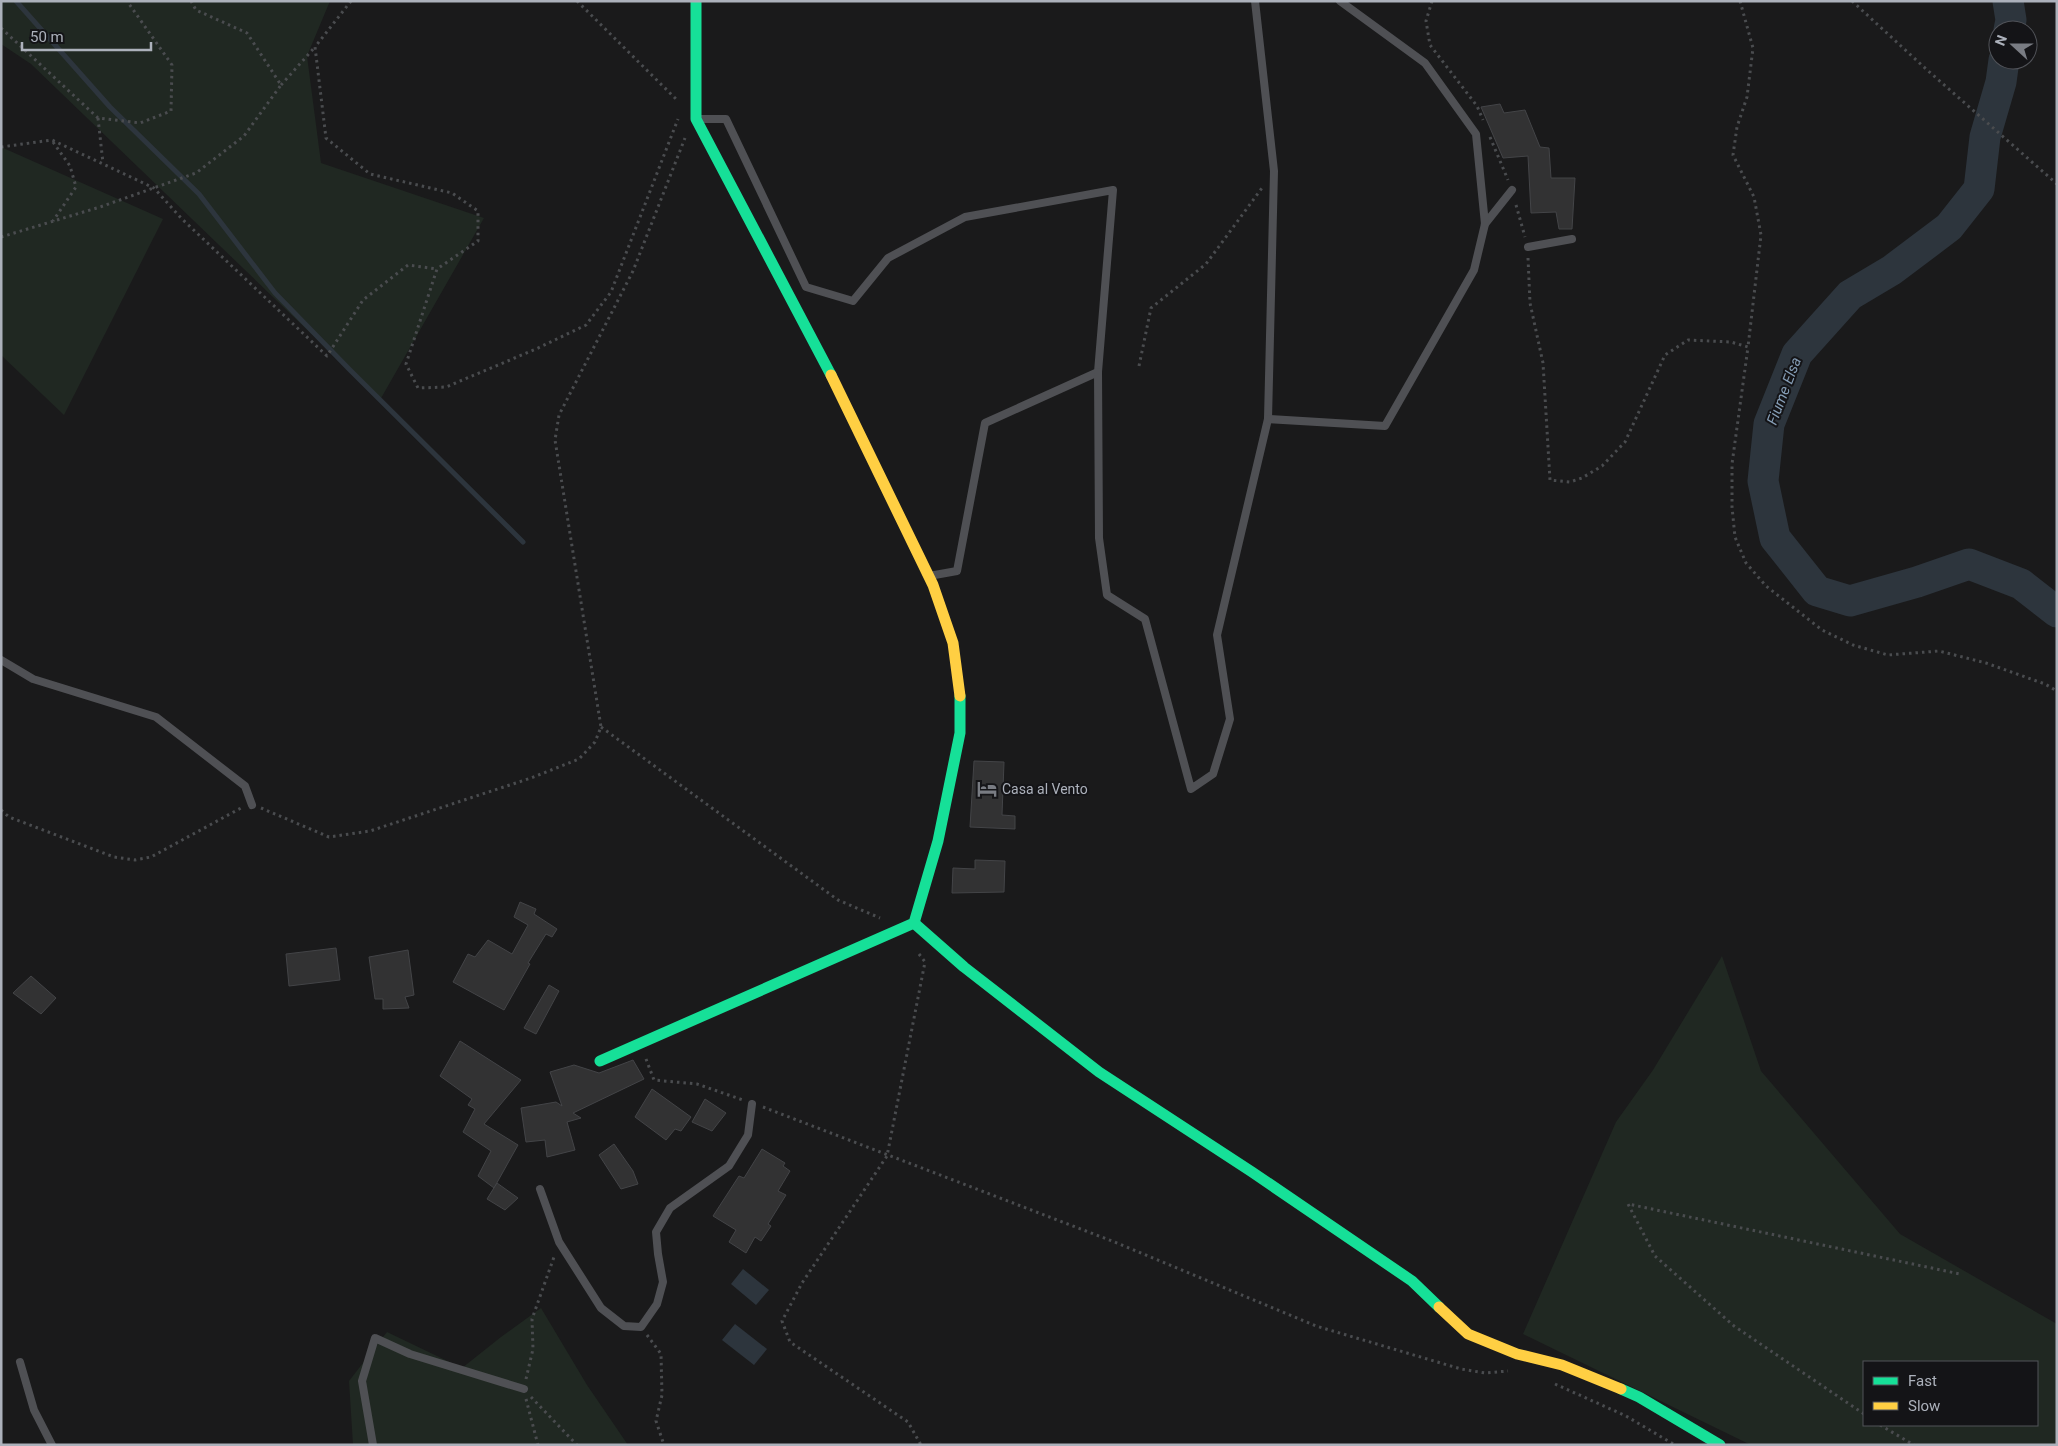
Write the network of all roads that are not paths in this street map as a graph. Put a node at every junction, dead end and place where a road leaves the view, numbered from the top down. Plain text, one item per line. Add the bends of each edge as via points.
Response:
1 (696, 1) edge
2 (1255, 1) edge
3 (1340, 1) edge
4 (696, 119) junction
5 (1512, 190) dead end
6 (1485, 224) junction
7 (1572, 239) dead end
8 (1528, 247) road end
9 (1098, 372) junction
10 (1268, 419) junction
11 (928, 576) junction
12 (1, 660) edge
13 (252, 804) road end
14 (908, 925) junction
15 (600, 1061) dead end
16 (752, 1104) road end
17 (540, 1189) dead end
18 (20, 1362) dead end
19 (524, 1390) road end
20 (52, 1445) edge
21 (373, 1445) edge
22 (1720, 1445) edge

1 - 4 street
2 - 10 lane via 1274,171
3 - 6 lane via 1426,63 1476,134
4 - 9 lane via 726,118 806,287 853,301 888,258 965,217 1113,190
4 - 11 street via 812,336
5 - 6 lane
6 - 10 lane via 1474,270 1385,426
7 - 8 lane
9 - 10 lane via 1099,538 1107,595 1144,619 1191,789 1213,774 1230,719 1217,635
9 - 11 lane via 985,423 957,571
11 - 14 street via 953,643 960,697 960,733 938,841
12 - 13 lane via 33,679 156,717 245,786
14 - 15 street
14 - 22 street via 1099,1072 1412,1281 1468,1334 1639,1397
16 - 17 lane via 748,1135 729,1166 670,1208 656,1232 664,1282 657,1304 641,1327 624,1326 601,1308 559,1242
18 - 20 lane via 34,1410
19 - 21 lane via 410,1354 375,1338 362,1381

